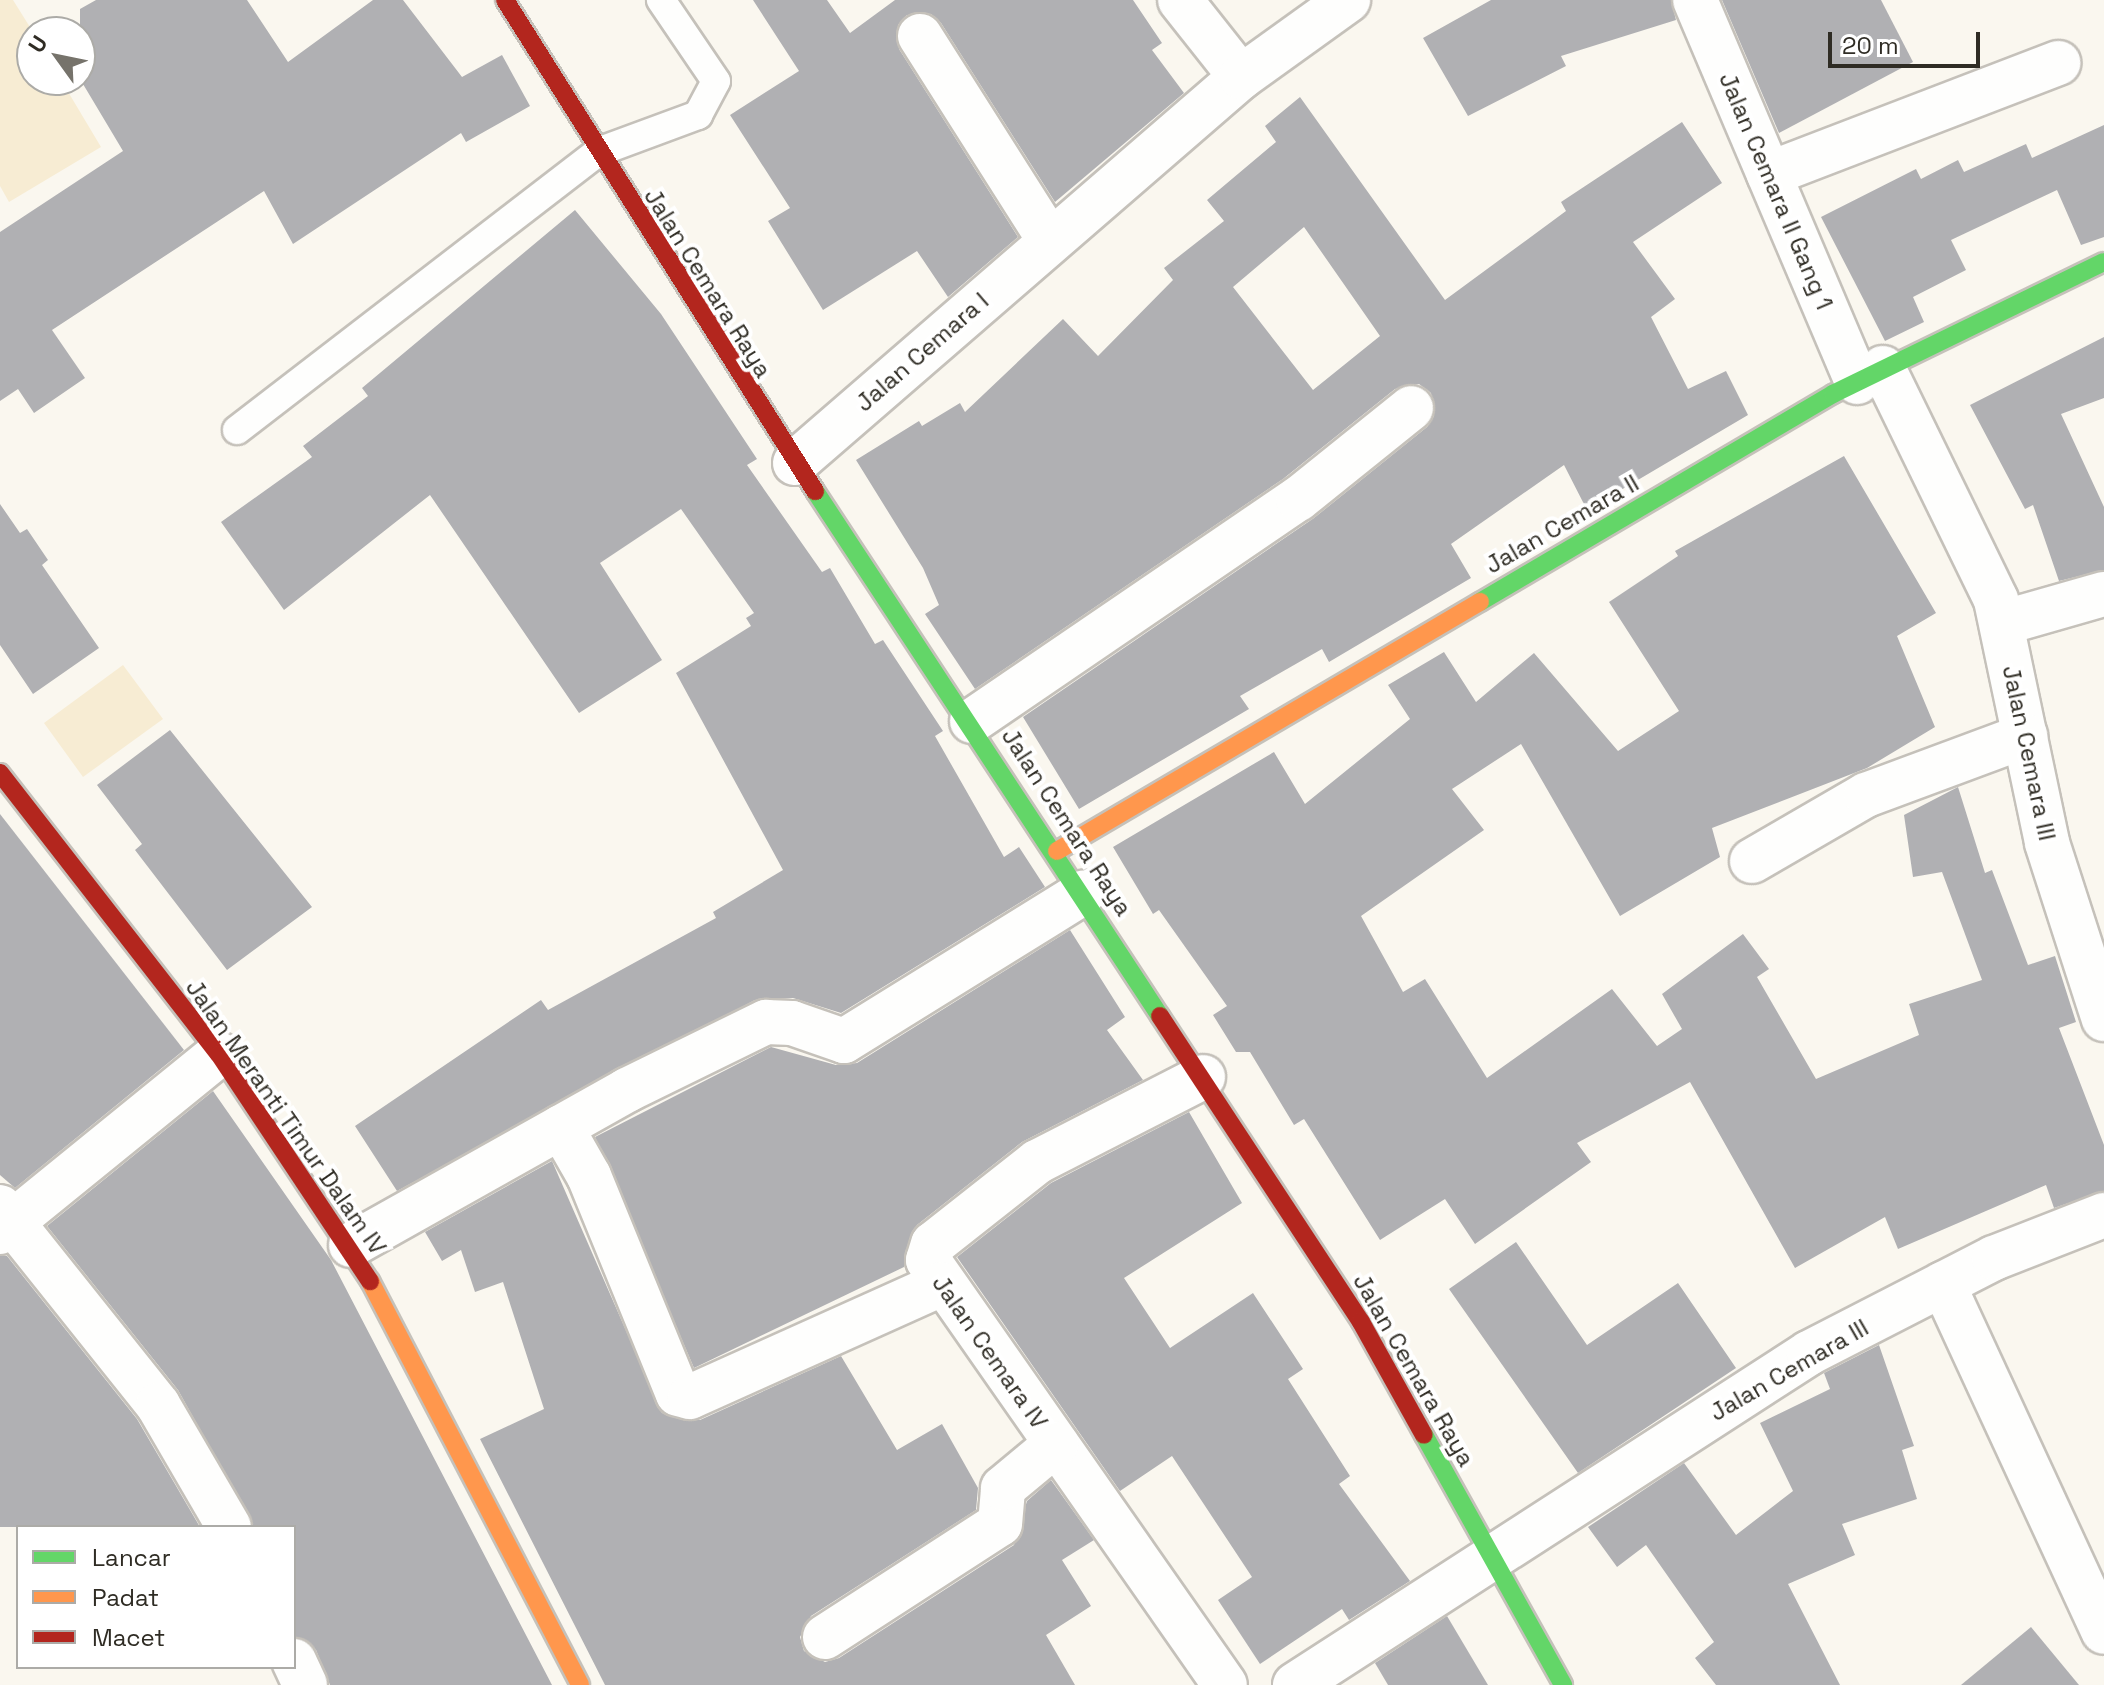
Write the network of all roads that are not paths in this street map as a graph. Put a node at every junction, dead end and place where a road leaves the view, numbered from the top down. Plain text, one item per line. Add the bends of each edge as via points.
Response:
1 (505, 0) edge
2 (661, 0) edge
3 (1180, 0) edge
4 (1348, 0) edge
5 (1695, 0) edge
6 (920, 36) dead end
7 (2058, 63) dead end
8 (1241, 77) junction
9 (598, 152) junction
10 (1769, 174) junction
11 (1050, 241) junction
12 (2104, 262) edge
13 (1870, 375) junction
14 (1411, 408) dead end
15 (237, 430) dead end
16 (795, 463) junction
17 (2104, 594) edge
18 (2002, 623) junction
19 (972, 721) junction
20 (2025, 736) junction
21 (0, 773) edge
22 (1057, 851) junction
23 (1752, 861) dead end
24 (1084, 892) junction
25 (2104, 1019) edge
26 (219, 1054) junction
27 (1203, 1077) junction
28 (561, 1127) junction
29 (2104, 1215) edge
30 (4, 1220) edge
31 (351, 1245) junction
32 (941, 1284) junction
33 (1943, 1284) junction
34 (1056, 1444) junction
35 (228, 1525) edge
36 (1496, 1561) junction
37 (2104, 1632) edge
38 (825, 1637) dead end
39 (296, 1665) edge
40 (305, 1685) edge
41 (580, 1685) edge
42 (1225, 1685) edge
43 (1295, 1685) edge
44 (1563, 1685) edge

1 - 9 street, Jalan Cemara Raya
2 - 9 lane via 716,81 713,98 686,121
3 - 8 street
4 - 8 street, Jalan Cemara I
5 - 10 street, Jalan Cemara II Gang 1
6 - 11 street
7 - 10 street
8 - 11 street, Jalan Cemara I
9 - 15 lane
9 - 16 street, Jalan Cemara Raya
10 - 13 street, Jalan Cemara II Gang 1
11 - 16 street, Jalan Cemara I
12 - 13 street, Jalan Cemara II
13 - 18 street, Jalan Cemara III
13 - 22 street, Jalan Cemara II
14 - 19 street via 1298,499
16 - 19 street, Jalan Cemara Raya
17 - 18 street
18 - 20 street, Jalan Cemara III
19 - 22 street, Jalan Cemara Raya
20 - 23 street via 1866,795
20 - 25 street, Jalan Cemara III via 2047,843
21 - 26 street, Jalan Meranti Timur Dalam IV
22 - 24 street, Jalan Cemara Raya
24 - 27 street, Jalan Cemara Raya
24 - 28 street via 844,1041 792,1023 766,1022
26 - 30 street
26 - 31 street, Jalan Meranti Timur Dalam IV
27 - 32 street, Jalan Cemara IV via 1037,1162 933,1244 929,1265
27 - 36 street, Jalan Cemara Raya via 1361,1322
28 - 31 street
28 - 32 street via 589,1176 678,1394 690,1397
29 - 33 street, Jalan Cemara III
30 - 35 street via 158,1405
31 - 41 street, Jalan Meranti Timur Dalam IV
32 - 34 street, Jalan Cemara IV
33 - 36 street, Jalan Cemara III via 1809,1353
33 - 37 street
34 - 38 street, Jalan Cemara IV via 1003,1488 1000,1524
34 - 42 street, Jalan Cemara IV
36 - 43 street
36 - 44 street, Jalan Cemara Raya
39 - 40 street

